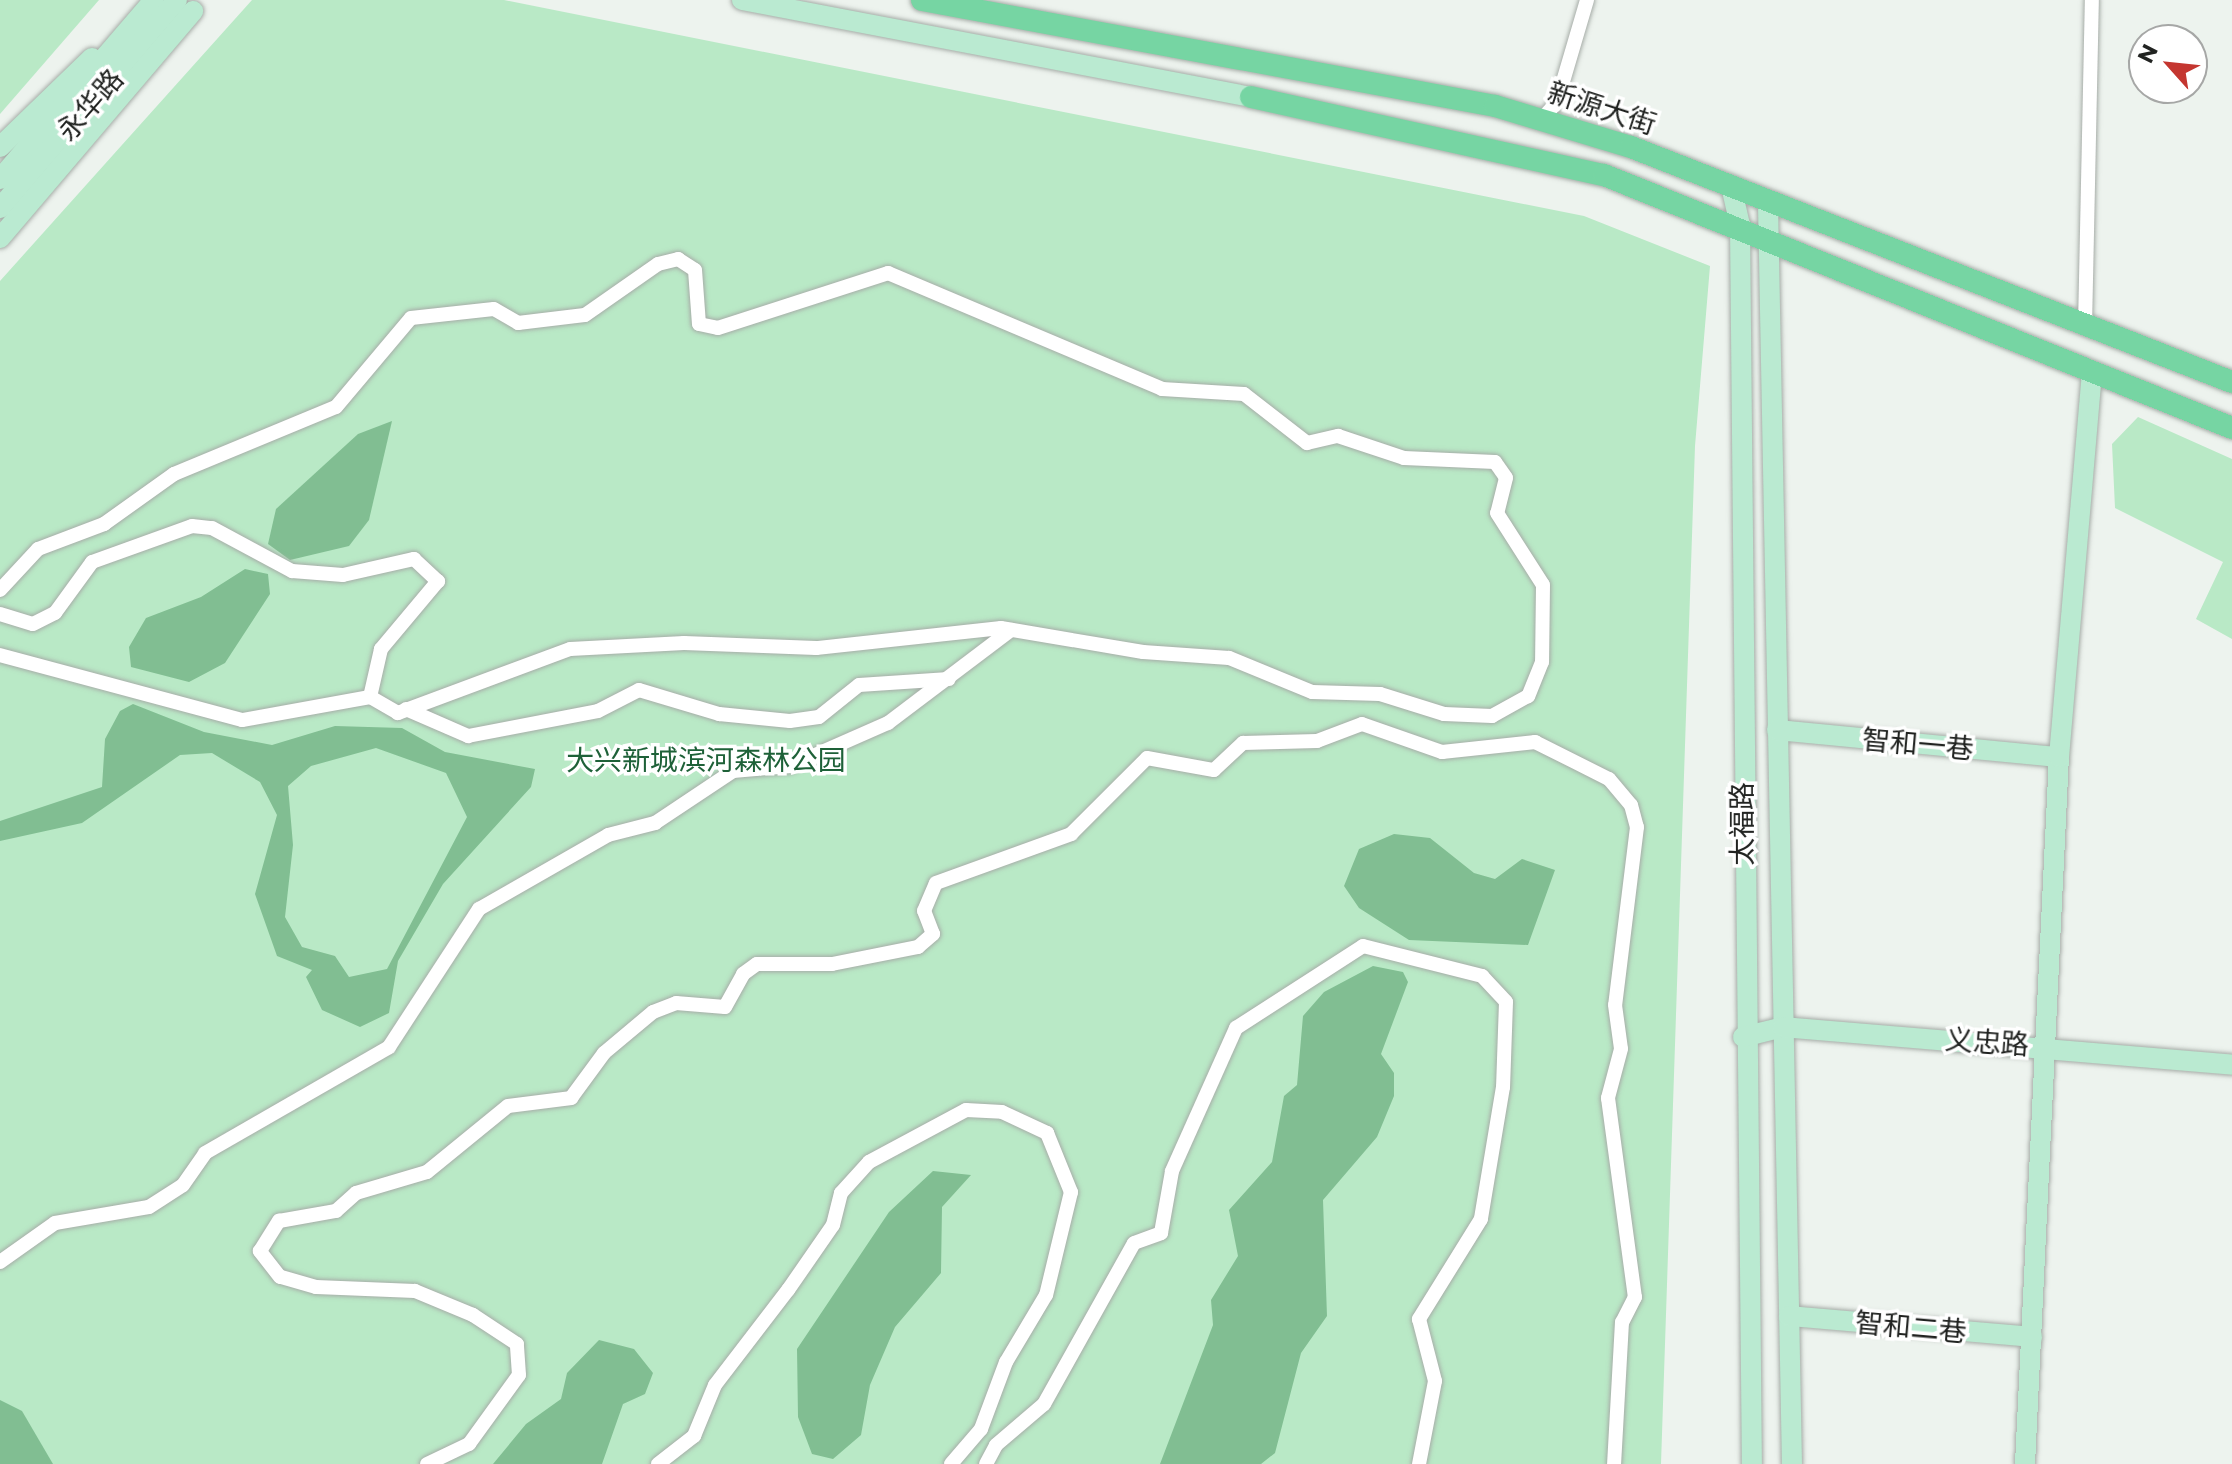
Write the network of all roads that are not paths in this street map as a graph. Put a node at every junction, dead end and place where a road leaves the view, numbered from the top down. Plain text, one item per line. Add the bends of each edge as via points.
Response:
1 (152, 0) edge
2 (742, 0) edge
3 (920, 0) edge
4 (1587, 0) edge
5 (2092, 0) edge
6 (191, 4) edge
7 (135, 23) junction
8 (912, 31) junction
9 (1251, 97) joint
10 (1541, 120) junction
11 (0, 147) edge
12 (0, 179) edge
13 (1731, 186) junction
14 (1768, 204) junction
15 (0, 208) edge
16 (1740, 225) junction
17 (0, 238) edge
18 (1772, 240) junction
19 (2085, 327) junction
20 (2092, 375) junction
21 (2232, 382) edge
22 (2232, 428) edge
23 (0, 590) edge
24 (0, 614) edge
25 (1011, 630) junction
26 (0, 655) edge
27 (949, 679) junction
28 (370, 697) junction
29 (406, 709) junction
30 (1777, 730) junction
31 (2059, 757) junction
32 (1783, 1027) junction
33 (1743, 1037) junction
34 (2045, 1047) junction
35 (2232, 1065) edge
36 (0, 1262) edge
37 (1789, 1316) junction
38 (2032, 1337) junction
39 (427, 1464) edge
40 (658, 1464) edge
41 (951, 1464) edge
42 (986, 1464) edge
43 (1419, 1464) edge
44 (1614, 1464) edge
45 (1752, 1464) edge
46 (1792, 1464) edge
47 (2025, 1464) edge

1 - 7 main road, 永华路
2 - 8 main road
3 - 8 main road
3 - 10 main road, 新源大街
4 - 10 street via 1557,102
5 - 19 street
6 - 15 main road, 永华路 via 138,50
6 - 17 main road
7 - 11 main road via 45,96
7 - 12 main road, 永华路
8 - 9 main road
9 - 16 main road via 1604,175
10 - 13 main road, 新源大街
13 - 14 main road, 新源大街
13 - 16 main road, 太福路
14 - 18 main road, 太福路
14 - 19 main road, 新源大街
16 - 18 main road
16 - 33 main road, 太福路
18 - 20 main road
18 - 30 main road, 太福路
19 - 21 main road, 新源大街
20 - 22 main road
20 - 31 main road
23 - 25 street via 38,549 104,524 174,474 336,407 411,318 494,309 518,323 585,315 645,271 678,259 695,270 699,324 718,328 888,273 1162,389 1244,394 1307,443 1338,436 1404,458 1495,462 1506,478 1497,513 1543,585 1542,662 1528,696 1492,716 1444,714 1380,694 1312,692 1229,658
24 - 28 street via 33,624 55,613 92,562 192,526 212,528 292,571 343,575 414,559 438,581 381,649
25 - 27 street
25 - 29 street via 868,637 816,648 684,643 570,649
26 - 28 street via 242,720
27 - 29 street via 859,685 819,717 790,721 719,714 639,690 598,711 468,736
27 - 36 street via 888,723 790,766 733,771 655,823 608,835 479,909 389,1047 205,1153 183,1185 149,1207 55,1223
28 - 29 street via 398,713
30 - 31 main road, 智和一巷
30 - 32 main road, 太福路
31 - 34 main road
32 - 33 main road, 义忠路
32 - 34 main road, 义忠路
32 - 37 main road, 太福路
33 - 45 main road, 太福路
34 - 35 main road, 义忠路
34 - 38 main road
37 - 38 main road, 智和二巷
37 - 46 main road, 太福路
38 - 47 main road
39 - 44 street via 469,1444 519,1375 517,1344 473,1315 415,1291 316,1287 280,1277 260,1251 279,1221 336,1211 356,1193 427,1172 508,1106 571,1098 604,1053 653,1012 676,1003 725,1007 743,974 757,964 832,964 918,947 933,934 924,911 936,883 1071,834 1147,758 1214,770 1243,743 1317,741 1362,724 1442,752 1535,742 1609,779 1631,805 1637,827 1615,1005 1621,1049 1608,1098 1635,1297 1622,1322
40 - 41 street via 694,1436 715,1385 833,1225 841,1193 869,1162 966,1110 1002,1112 1047,1133 1071,1192 1046,1295 1006,1362 981,1429
42 - 43 street via 996,1445 1044,1404 1134,1243 1161,1233 1172,1171 1236,1028 1363,946 1482,976 1506,1002 1503,1087 1481,1219 1419,1319 1435,1381

